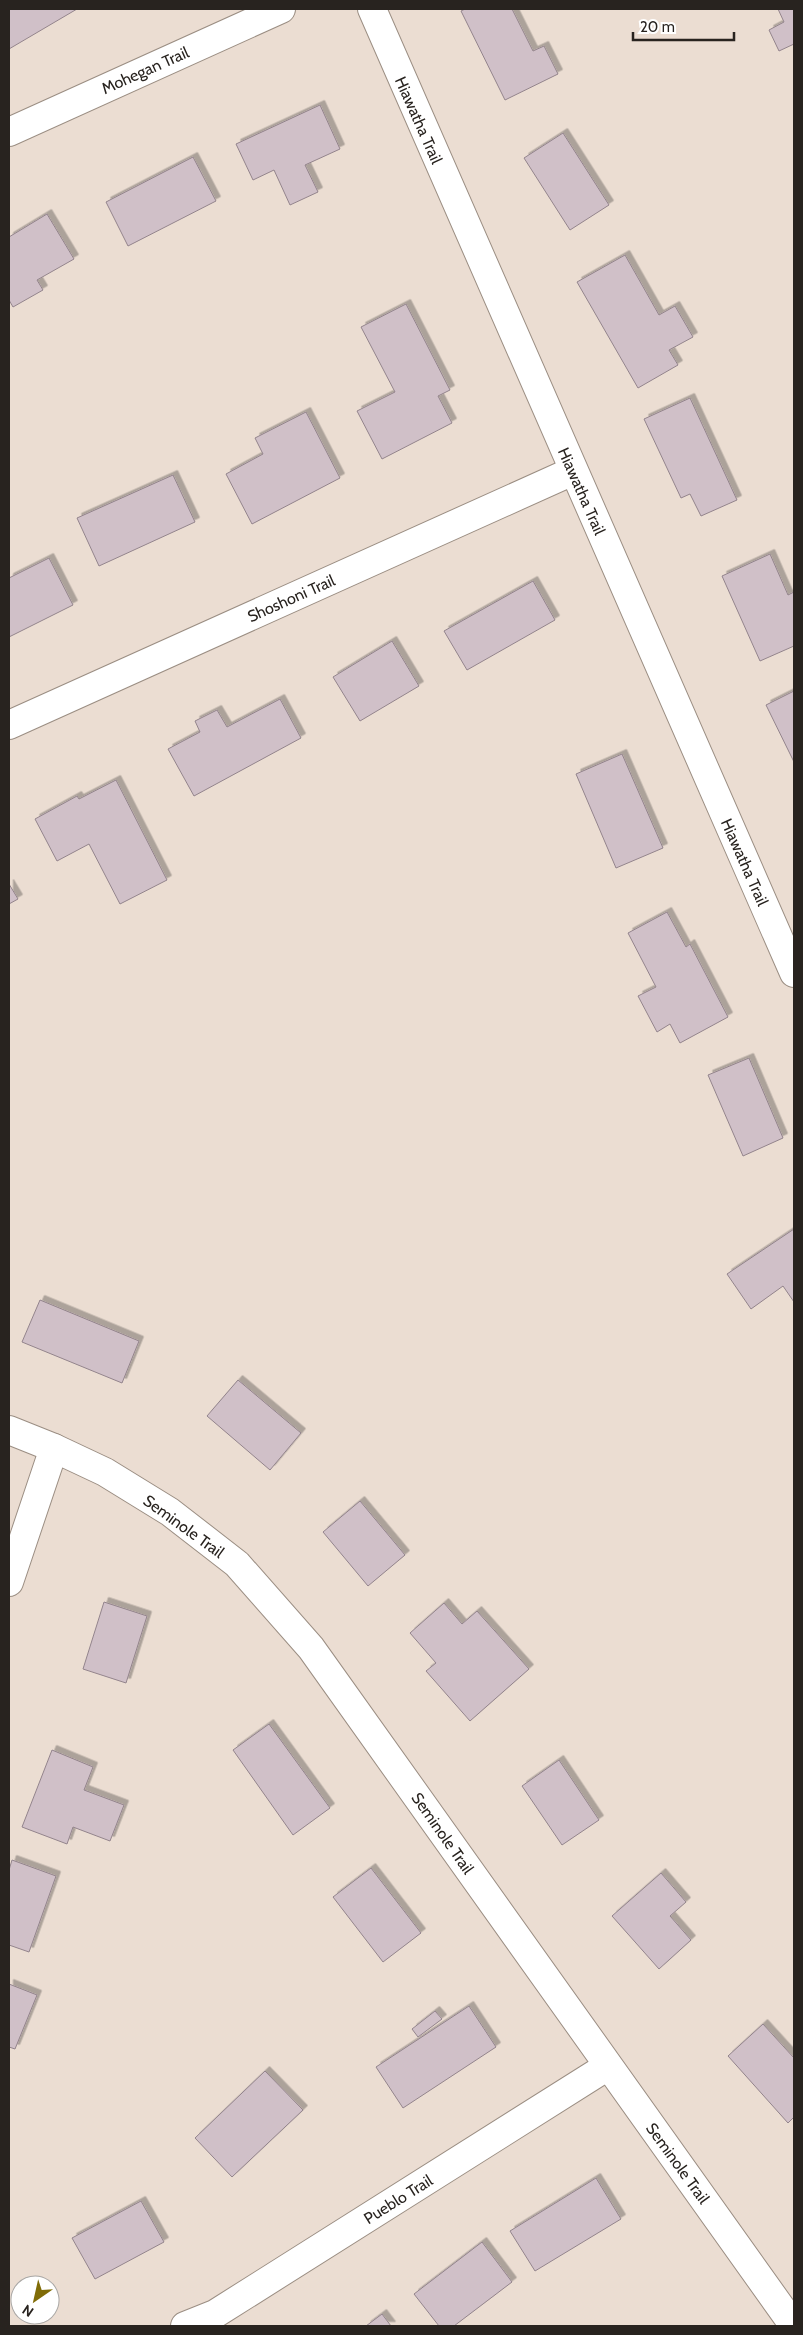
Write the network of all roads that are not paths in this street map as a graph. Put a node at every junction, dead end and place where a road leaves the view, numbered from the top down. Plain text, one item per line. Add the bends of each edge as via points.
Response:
1 (281, 9) edge
2 (372, 9) edge
3 (9, 132) edge
4 (573, 471) junction
5 (9, 724) edge
6 (794, 973) edge
7 (9, 1430) edge
8 (54, 1448) junction
9 (9, 1582) edge
10 (608, 2066) junction
11 (184, 2326) edge
12 (794, 2326) edge

1 - 3 street, Mohegan Trail
2 - 4 street, Hiawatha Trail
4 - 5 street, Shoshoni Trail
4 - 6 street, Hiawatha Trail
7 - 8 street, Seminole Trail
8 - 9 street
8 - 10 street, Seminole Trail via 105,1472 170,1512 237,1564 311,1648
10 - 11 street, Pueblo Trail via 215,2314
10 - 12 street, Seminole Trail

